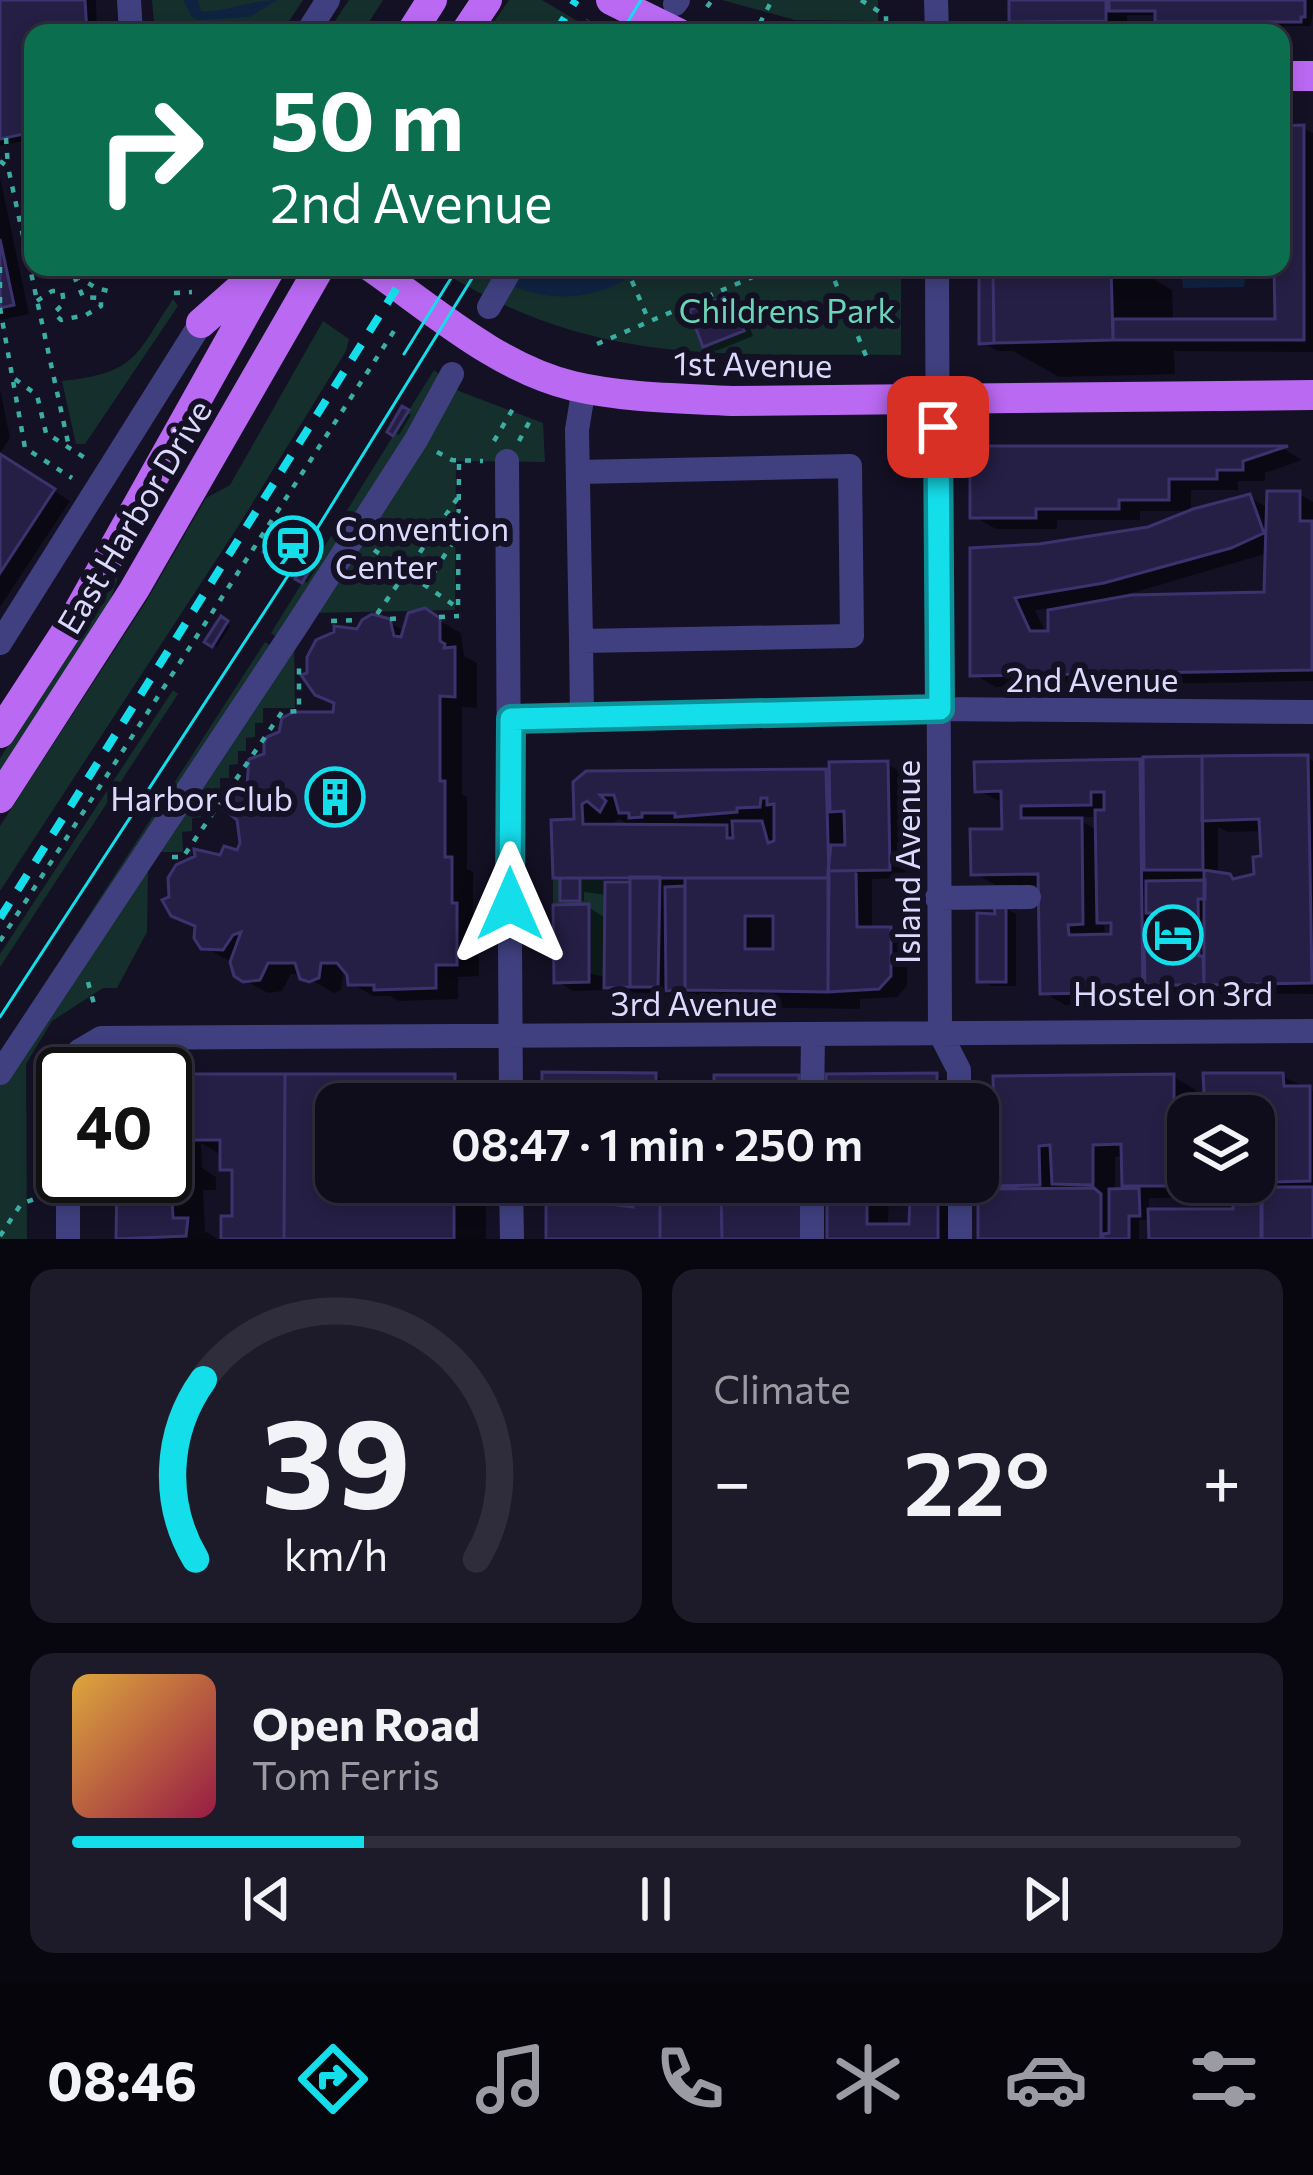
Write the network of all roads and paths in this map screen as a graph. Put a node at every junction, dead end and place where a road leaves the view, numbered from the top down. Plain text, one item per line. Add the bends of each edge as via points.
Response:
1 (772, 0) edge
2 (861, 0) edge
3 (599, 10) edge
4 (677, 12) edge
5 (760, 23) dead end
6 (886, 24) edge
7 (6, 138) dead end
8 (0, 161) edge
9 (8, 167) junction
10 (24, 232) edge
11 (0, 267) edge
12 (33, 276) edge
13 (74, 276) joint
14 (252, 276) edge
15 (262, 276) edge
16 (315, 276) edge
17 (384, 276) edge
18 (506, 276) edge
19 (630, 276) edge
20 (755, 276) edge
21 (937, 276) edge
22 (833, 278) joint
23 (824, 282) dead end
24 (113, 292) dead end
25 (174, 293) dead end
26 (37, 301) junction
27 (0, 307) edge
28 (199, 308) junction
29 (489, 308) dead end
30 (649, 321) junction
31 (394, 331) dead end
32 (597, 344) dead end
33 (869, 363) dead end
34 (452, 374) dead end
35 (15, 379) junction
36 (584, 387) junction
37 (1313, 395) edge
38 (938, 400) junction
39 (514, 407) dead end
40 (533, 415) dead end
41 (69, 447) junction
42 (500, 452) junction
43 (85, 458) dead end
44 (459, 461) dead end
45 (578, 472) junction
46 (72, 478) dead end
47 (459, 496) junction
48 (459, 533) junction
49 (354, 537) junction
50 (407, 572) junction
51 (426, 584) junction
52 (377, 614) dead end
53 (459, 616) dead end
54 (439, 617) dead end
55 (390, 619) dead end
56 (405, 619) dead end
57 (581, 641) junction
58 (0, 643) edge
59 (940, 709) junction
60 (282, 712) dead end
61 (1313, 712) edge
62 (582, 716) junction
63 (511, 719) junction
64 (0, 733) edge
65 (0, 798) edge
66 (142, 858) junction
67 (1029, 896) dead end
68 (937, 898) junction
69 (0, 941) edge
70 (1313, 1031) edge
71 (940, 1034) junction
72 (813, 1035) junction
73 (510, 1036) junction
74 (90, 1047) edge
75 (0, 1073) edge
76 (511, 1083) edge
77 (812, 1083) edge
78 (959, 1083) edge
79 (36, 1198) edge
80 (68, 1203) edge
81 (512, 1203) edge
82 (812, 1203) edge
83 (960, 1203) edge
84 (0, 1236) edge
85 (68, 1239) edge
86 (512, 1239) edge
87 (812, 1239) edge
88 (960, 1239) edge

1 - 5 path
2 - 6 path
3 - 4 main road
7 - 9 path
8 - 9 path
9 - 10 path
11 - 27 path
12 - 26 path
13 - 24 path
13 - 26 path via 83,297 98,296 101,306 61,320 54,313 62,291
14 - 28 main road
15 - 64 main road, East Harbor Drive via 73,621
16 - 65 main road, East Harbor Drive via 134,590
17 - 36 main road, 1st Avenue via 515,364
18 - 29 street
19 - 30 path
20 - 30 path
21 - 38 street, Island Avenue
22 - 23 path
22 - 33 path
25 - 28 path
26 - 41 path
27 - 35 path
28 - 58 street
30 - 32 path
31 - 69 path
34 - 49 street
35 - 41 path via 37,395 46,433
35 - 46 path via 25,448
36 - 38 main road, 1st Avenue via 732,401
36 - 45 street
37 - 38 main road, 1st Avenue
38 - 59 street, Island Avenue
39 - 42 path
40 - 42 path
41 - 43 path
42 - 63 street
44 - 47 path
45 - 57 street
45 - 57 street via 850,466 852,636
47 - 48 path
47 - 50 path
48 - 51 path
48 - 51 path via 458,608
49 - 50 path
49 - 66 street
50 - 51 path
50 - 52 path
53 - 54 path
55 - 56 path
57 - 62 street
59 - 61 street, 2nd Avenue
59 - 62 street, 2nd Avenue
59 - 68 street, Island Avenue
60 - 66 path via 183,857
62 - 63 street, 2nd Avenue
63 - 73 street
66 - 75 street
67 - 68 street
68 - 71 street, Island Avenue
70 - 71 street, 3rd Avenue
71 - 72 street, 3rd Avenue
71 - 78 street, Island Avenue
72 - 73 street, 3rd Avenue
72 - 77 street
73 - 74 street, 3rd Avenue via 100,1038
73 - 76 street
79 - 84 path via 21,1204
80 - 85 street
81 - 86 street
82 - 87 street
83 - 88 street

